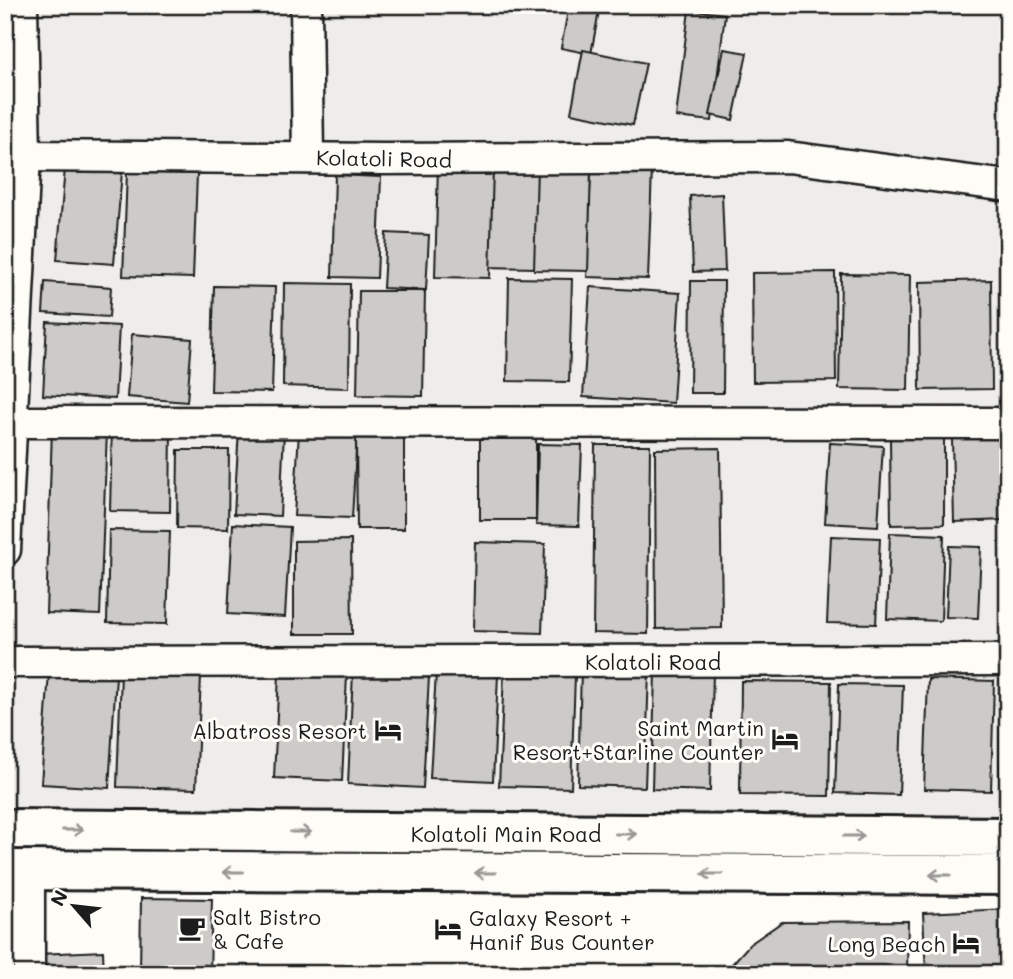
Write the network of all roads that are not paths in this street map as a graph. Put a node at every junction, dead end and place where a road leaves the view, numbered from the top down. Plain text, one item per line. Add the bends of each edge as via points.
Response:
1 (22, 5) edge
2 (306, 5) edge
3 (14, 63) edge
4 (25, 156) junction
5 (308, 157) junction
6 (1008, 186) edge
7 (12, 298) edge
8 (13, 422) junction
9 (1008, 423) edge
10 (8, 469) edge
11 (5, 550) edge
12 (1008, 660) edge
13 (5, 662) edge
14 (5, 830) edge
15 (1008, 837) edge
16 (17, 871) edge
17 (1008, 875) edge
18 (29, 974) edge

1 - 3 street
2 - 5 street
3 - 4 street
4 - 5 street, Kolatoli Road
4 - 7 street
5 - 6 street, Kolatoli Road via 788,156
7 - 8 street
8 - 9 street
8 - 10 street
10 - 11 street
12 - 13 street, Kolatoli Road
14 -> 15 highway, Kolatoli Main Road
17 -> 16 highway, Kolatoli Main Road
16 - 18 street

